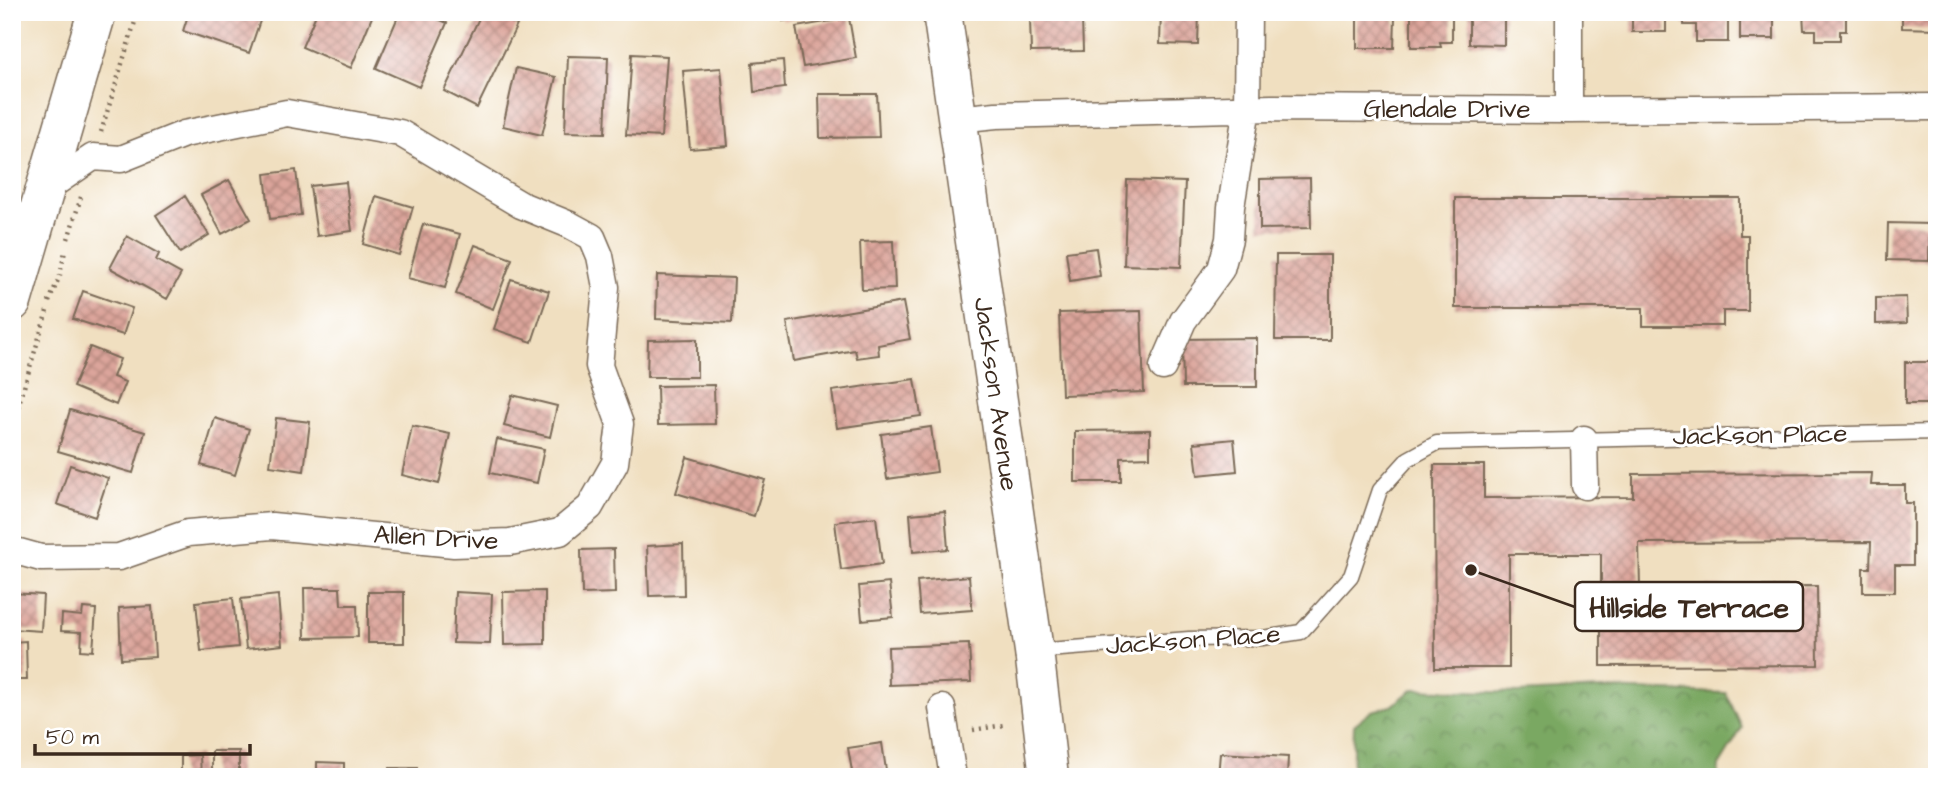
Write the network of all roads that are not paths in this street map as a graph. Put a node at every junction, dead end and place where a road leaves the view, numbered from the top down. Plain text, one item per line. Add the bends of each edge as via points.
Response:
1 (97, 12) edge
2 (942, 12) edge
3 (1248, 12) edge
4 (1569, 12) edge
5 (1937, 107) edge
6 (1247, 108) junction
7 (1569, 110) junction
8 (957, 119) junction
9 (46, 188) junction
10 (12, 302) edge
11 (1163, 367) dead end
12 (1937, 432) edge
13 (1584, 439) junction
14 (1585, 486) dead end
15 (12, 550) edge
16 (1034, 651) junction
17 (942, 708) dead end
18 (953, 777) edge
19 (1049, 777) edge

1 - 9 main road
2 - 8 main road, Jackson Avenue
3 - 6 street
4 - 7 street
5 - 7 street, Glendale Drive
6 - 7 street, Glendale Drive
6 - 8 street, Glendale Drive
6 - 11 street via 1221,269 1183,321
8 - 16 main road, Jackson Avenue
9 - 10 main road
9 - 15 street, Allen Drive via 93,157 121,159 184,134 287,113 400,134 521,205 592,237 606,288 599,366 620,424 615,463 590,507 560,532 510,542 454,544 272,526 188,533 119,557 41,558
12 - 13 lane, Jackson Place
13 - 14 street
13 - 16 lane, Jackson Place via 1437,443 1408,459 1380,490 1351,576 1301,632
16 - 19 main road, Jackson Avenue
17 - 18 street

